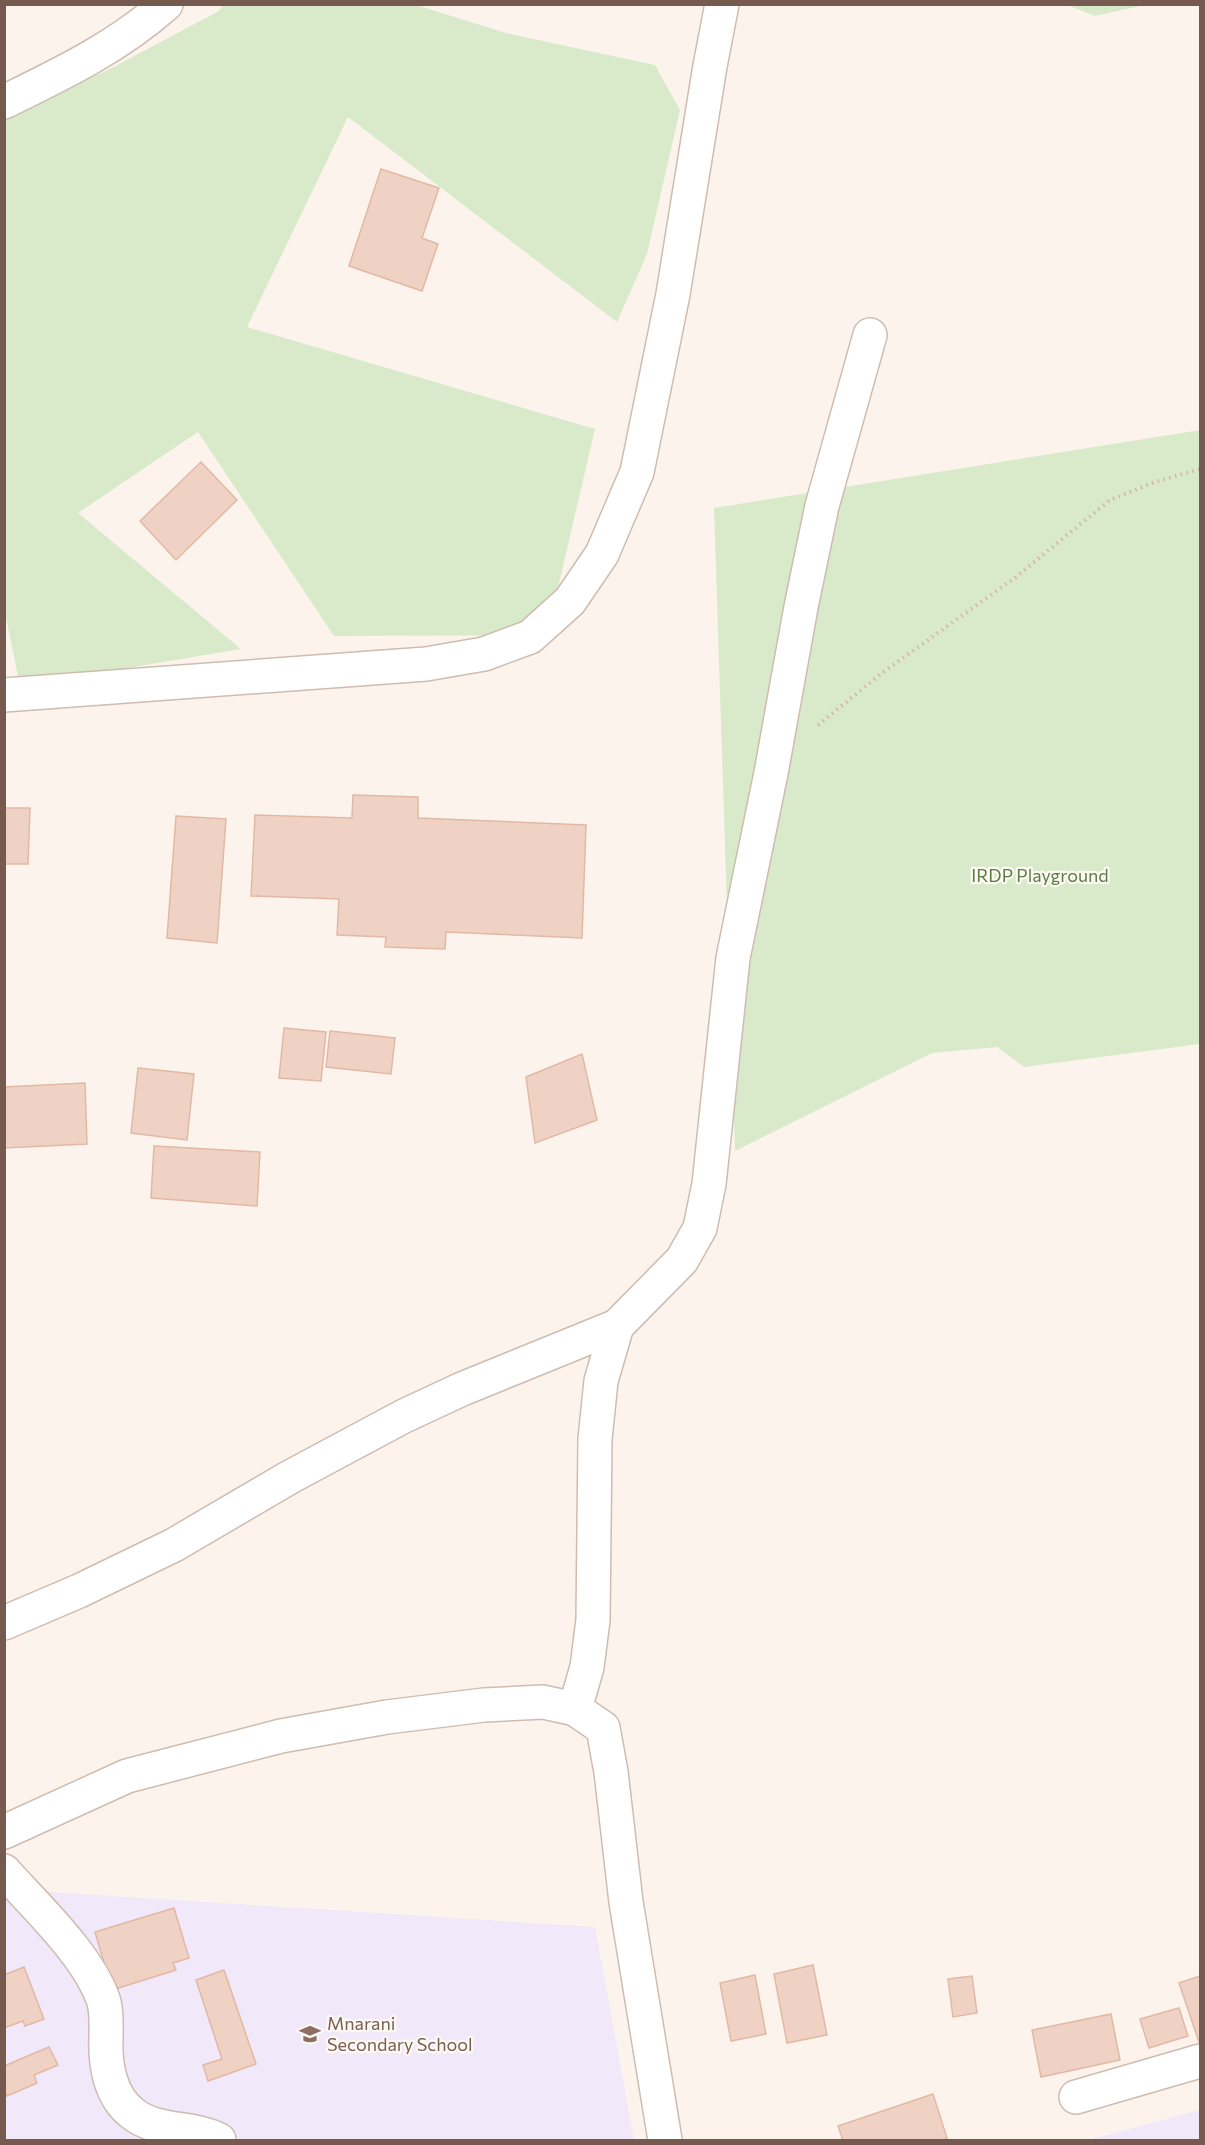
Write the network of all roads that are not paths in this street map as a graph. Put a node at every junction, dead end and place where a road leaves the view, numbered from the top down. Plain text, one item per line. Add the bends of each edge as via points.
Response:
1 (166, 4) edge
2 (722, 4) edge
3 (4, 102) edge
4 (870, 335) dead end
5 (4, 695) edge
6 (617, 1326) junction
7 (4, 1623) edge
8 (575, 1709) junction
9 (4, 1832) edge
10 (4, 1871) edge
11 (1200, 2061) edge
12 (1076, 2097) dead end
13 (219, 2140) edge
14 (665, 2140) edge

1 - 3 street via 79,66
2 - 5 street via 673,294 638,472 602,554 570,601 530,637 484,654 426,664
4 - 6 street via 822,506 734,958 709,1184 700,1228 682,1260
6 - 7 street via 404,1416 290,1476 174,1545
6 - 8 street via 602,1381 596,1427 593,1620 587,1667
8 - 9 street via 543,1702 484,1705 281,1736 127,1776
8 - 14 street via 603,1728 626,1902
10 - 13 street via 73,1948 94,1982 104,2002 106,2066 124,2106 142,2120
11 - 12 street

